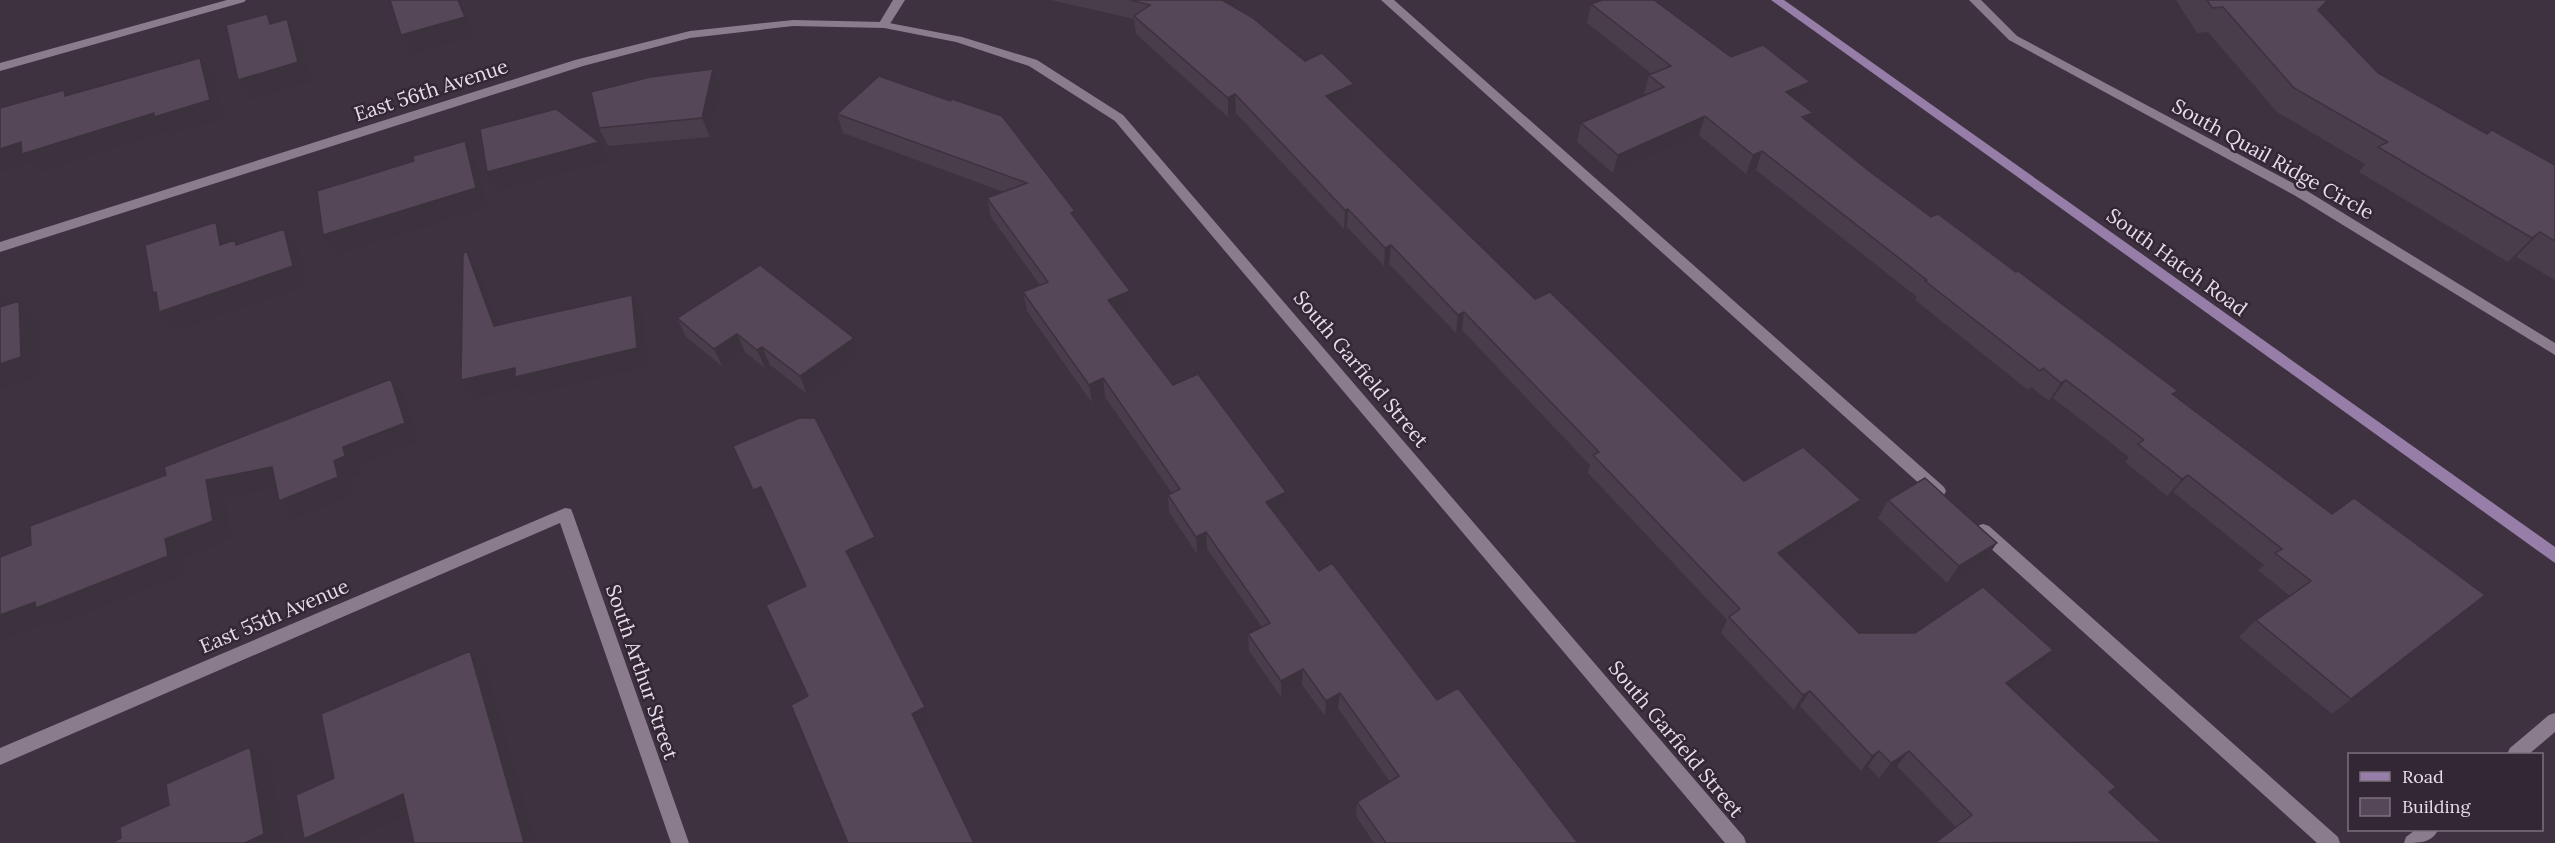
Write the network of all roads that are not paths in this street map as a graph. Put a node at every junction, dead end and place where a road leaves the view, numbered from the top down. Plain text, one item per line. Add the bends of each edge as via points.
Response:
1 (240, 0) edge
2 (899, 0) edge
3 (1387, 0) edge
4 (1777, 0) edge
5 (1975, 0) edge
6 (884, 25) junction
7 (0, 67) edge
8 (0, 247) edge
9 (2555, 350) edge
10 (1948, 500) edge
11 (565, 514) joint
12 (1975, 524) edge
13 (2555, 556) edge
14 (2555, 721) edge
15 (2517, 753) edge
16 (0, 757) edge
17 (2428, 831) edge
18 (680, 843) edge
19 (1737, 843) edge
20 (2331, 843) edge
21 (2413, 843) edge

1 - 7 street
2 - 6 street
3 - 10 street
4 - 13 main road, South Hatch Road
5 - 9 street, South Quail Ridge Circle via 2013,38 2299,192
6 - 8 street, East 56th Avenue via 793,23 690,35 579,63
6 - 19 street, South Garfield Street via 958,39 1033,63 1119,118
11 - 16 street, East 55th Avenue
11 - 18 street, South Arthur Street
12 - 20 street
14 - 15 street
17 - 21 street

